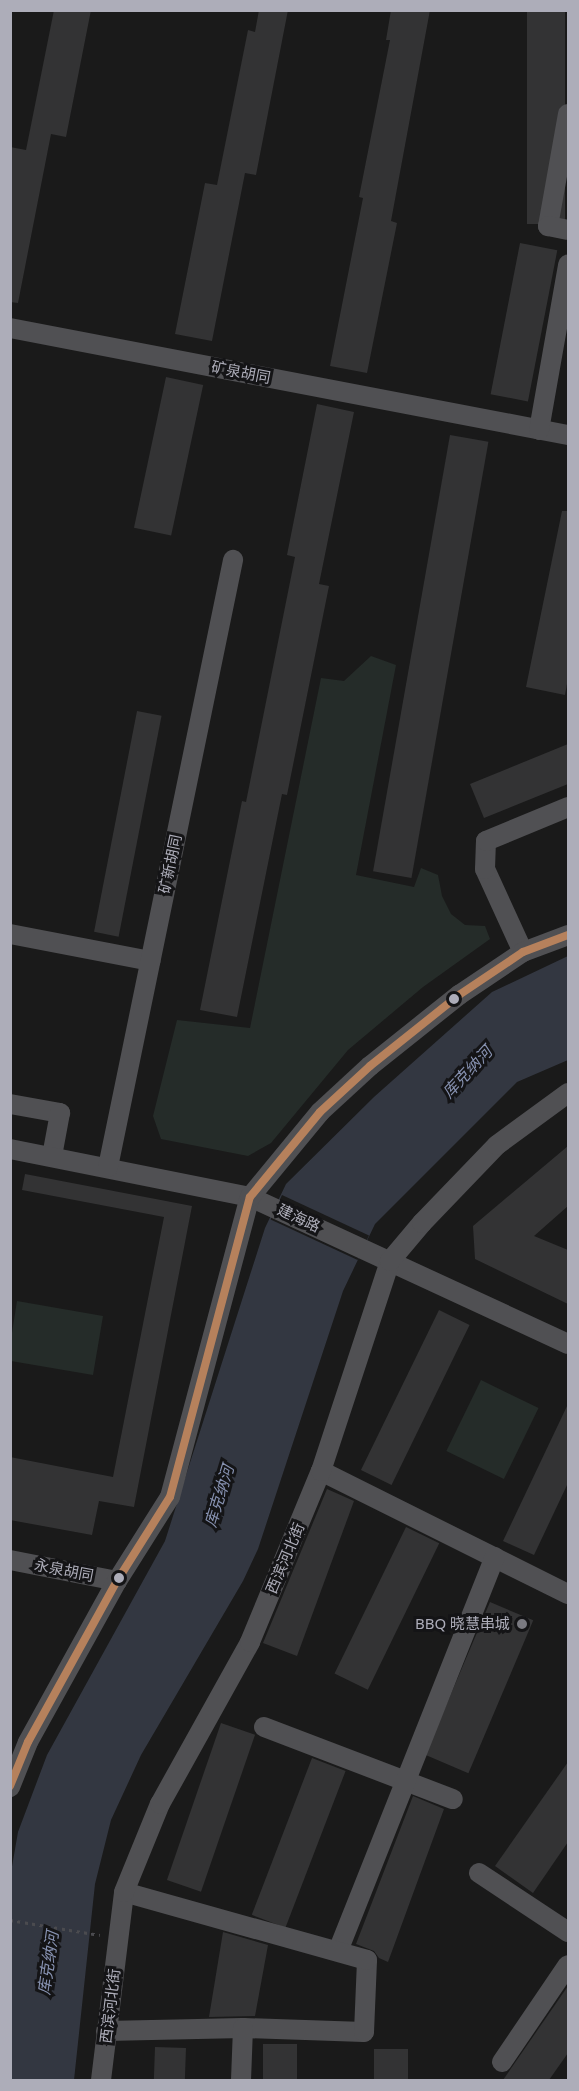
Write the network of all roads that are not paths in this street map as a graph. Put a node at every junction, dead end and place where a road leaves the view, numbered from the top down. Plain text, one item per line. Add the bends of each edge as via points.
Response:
1 (568, 114) edge
2 (568, 230) edge
3 (568, 266) edge
4 (10, 328) edge
5 (539, 429) junction
6 (568, 435) edge
7 (232, 561) dead end
8 (568, 807) edge
9 (10, 934) edge
10 (568, 935) edge
11 (524, 952) junction
12 (150, 961) junction
13 (568, 1093) edge
14 (10, 1104) edge
15 (10, 1149) edge
16 (52, 1156) junction
17 (108, 1167) junction
18 (250, 1197) junction
19 (383, 1257) junction
20 (568, 1344) edge
21 (321, 1471) junction
22 (495, 1557) junction
23 (10, 1560) edge
24 (117, 1581) junction
25 (568, 1594) edge
26 (264, 1727) dead end
27 (19, 1740) edge
28 (404, 1780) junction
29 (10, 1787) edge
30 (453, 1799) dead end
31 (479, 1873) dead end
32 (124, 1892) junction
33 (568, 1932) edge
34 (338, 1951) junction
35 (568, 1965) edge
36 (243, 2028) junction
37 (106, 2031) junction
38 (501, 2062) dead end
39 (101, 2080) edge
40 (242, 2080) edge

1 - 2 street via 548,226
3 - 5 street
4 - 5 street, 矿泉胡同
5 - 6 street, 矿泉胡同
7 - 12 street, 矿新胡同
8 - 11 street via 486,841 485,869
9 - 12 street
10 - 11 street
11 - 18 street via 459,995 370,1066 320,1112
12 - 17 street, 矿新胡同
13 - 19 street, 西滨河北街 via 497,1145 422,1223
14 - 16 street via 60,1113
15 - 16 street, 建海路
16 - 17 street, 建海路
17 - 18 street, 建海路
18 - 19 street, 建海路
18 - 24 street via 170,1497
19 - 20 street, 建海路
19 - 21 street, 西滨河北街
21 - 22 street
21 - 32 street, 西滨河北街 via 249,1642 160,1804
22 - 25 street
22 - 28 street
23 - 24 street, 永泉胡同
24 - 27 street
26 - 28 street
27 - 29 street
28 - 30 street
28 - 34 street
31 - 33 street
32 - 34 street
32 - 37 street, 西滨河北街
34 - 36 street via 367,1960 364,2032
35 - 38 street
36 - 37 street
36 - 40 street
37 - 39 street, 西滨河北街

